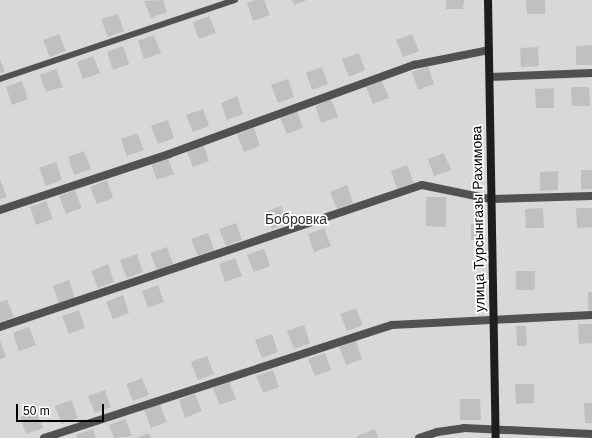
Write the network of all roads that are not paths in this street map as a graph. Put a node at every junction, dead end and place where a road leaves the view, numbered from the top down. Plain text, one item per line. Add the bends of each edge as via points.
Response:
1 (235, 0) edge
2 (488, 0) edge
3 (489, 50) junction
4 (592, 73) edge
5 (490, 77) junction
6 (0, 79) edge
7 (592, 196) edge
8 (490, 199) junction
9 (0, 210) edge
10 (592, 315) edge
11 (493, 319) junction
12 (0, 327) edge
13 (495, 428) junction
14 (592, 434) edge
15 (44, 438) edge
16 (419, 438) edge
17 (496, 438) edge

1 - 6 lane
2 - 3 street, улица Турсынгазы Рахимова
3 - 5 street, улица Турсынгазы Рахимова
3 - 9 street via 414,65 169,154
4 - 5 street
5 - 8 street, улица Турсынгазы Рахимова
7 - 8 street
8 - 11 street, улица Турсынгазы Рахимова
8 - 12 street via 422,185
10 - 11 street
11 - 13 street, улица Турсынгазы Рахимова
11 - 15 street via 392,325
13 - 14 street
13 - 16 street via 457,429
13 - 17 street, улица Турсынгазы Рахимова

